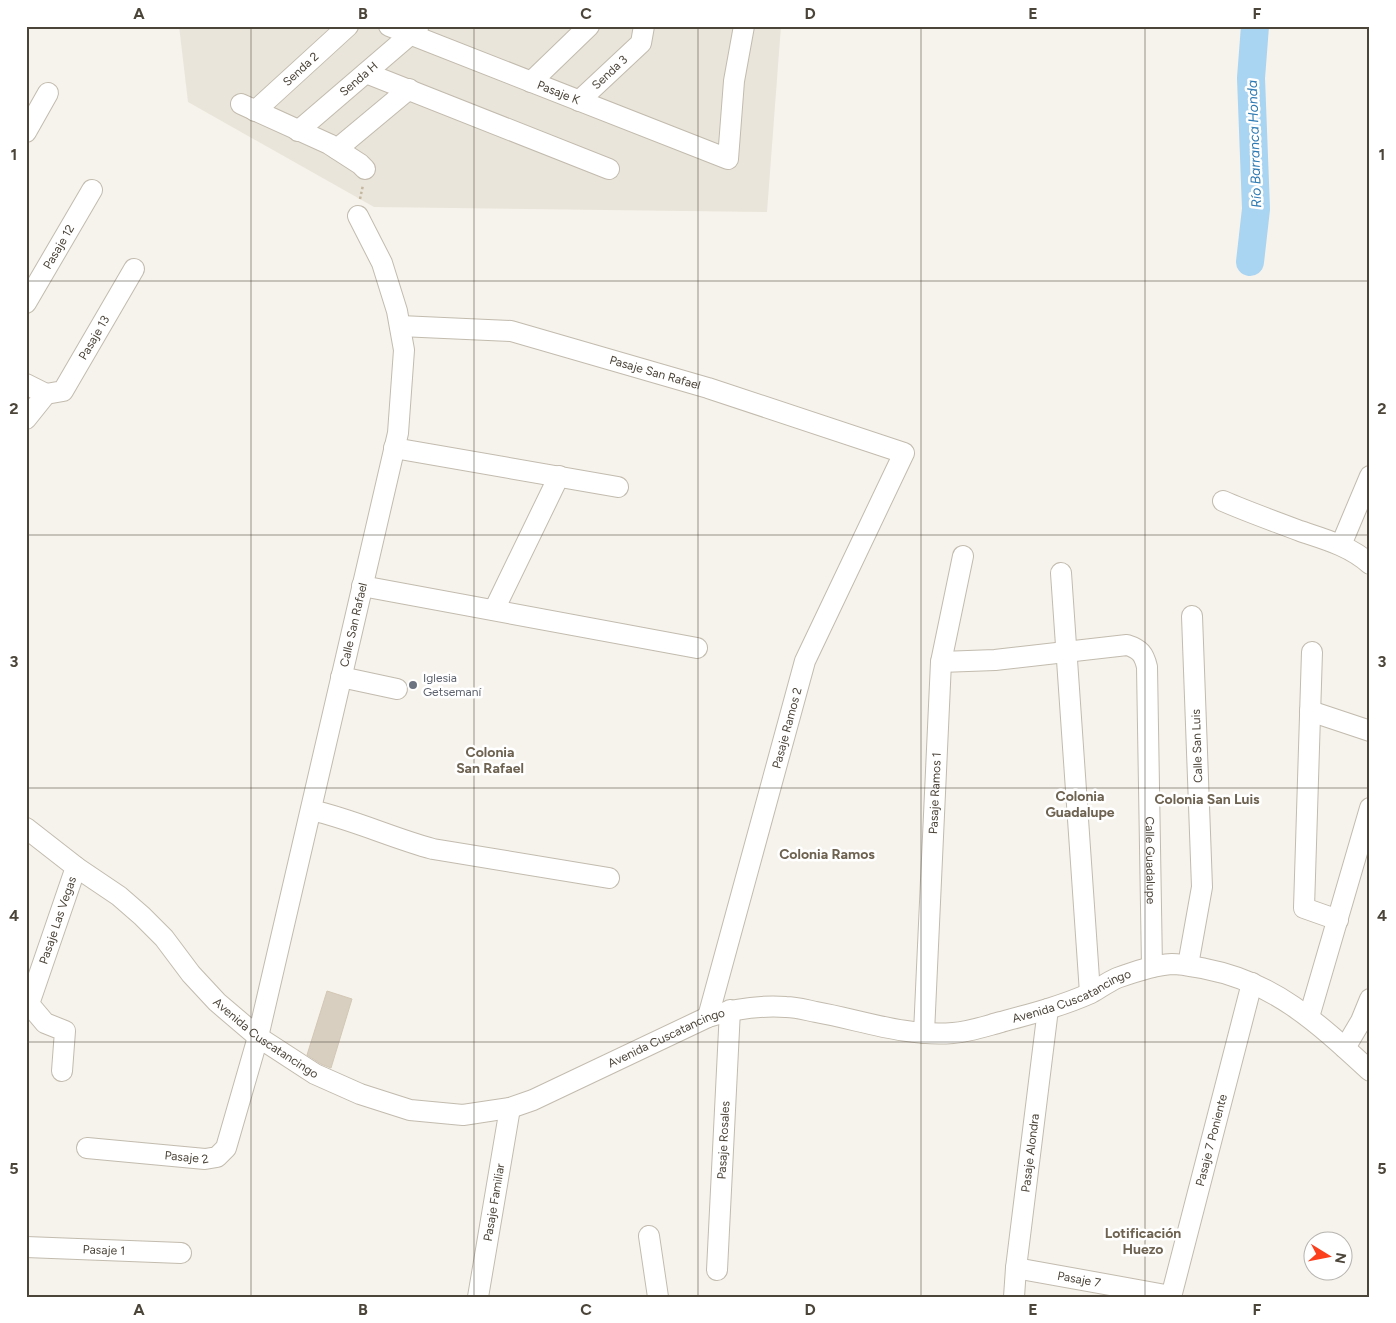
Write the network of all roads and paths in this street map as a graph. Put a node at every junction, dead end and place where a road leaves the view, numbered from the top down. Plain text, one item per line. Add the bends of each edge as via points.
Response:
1 (348, 26) edge
2 (389, 26) edge
3 (588, 26) edge
4 (744, 26) edge
5 (415, 31) edge
6 (642, 34) edge
7 (366, 73) junction
8 (532, 82) junction
9 (409, 89) junction
10 (48, 93) dead end
11 (580, 101) junction
12 (298, 131) junction
13 (26, 132) edge
14 (337, 149) junction
15 (365, 169) joint
16 (609, 170) dead end
17 (92, 190) dead end
18 (358, 216) joint
19 (134, 269) dead end
20 (26, 303) edge
21 (400, 326) junction
22 (26, 384) edge
23 (46, 394) junction
24 (26, 419) edge
25 (394, 448) junction
26 (904, 453) joint
27 (559, 476) junction
28 (1370, 476) edge
29 (618, 487) dead end
30 (1223, 501) dead end
31 (1341, 545) junction
32 (963, 556) dead end
33 (1370, 564) edge
34 (1060, 573) dead end
35 (362, 586) junction
36 (494, 610) junction
37 (1192, 616) dead end
38 (697, 648) dead end
39 (1066, 652) junction
40 (1312, 652) dead end
41 (941, 662) junction
42 (341, 677) junction
43 (396, 689) dead end
44 (1310, 711) junction
45 (1370, 731) edge
46 (1370, 808) edge
47 (310, 810) junction
48 (26, 828) edge
49 (76, 867) junction
50 (609, 878) dead end
51 (1338, 920) junction
52 (1188, 965) junction
53 (1152, 967) junction
54 (1252, 983) junction
55 (1090, 993) junction
56 (1370, 999) edge
57 (730, 1010) junction
58 (1048, 1010) junction
59 (708, 1017) junction
60 (1309, 1017) junction
61 (924, 1032) junction
62 (258, 1037) junction
63 (1345, 1048) junction
64 (62, 1071) dead end
65 (1370, 1071) edge
66 (510, 1108) junction
67 (87, 1148) dead end
68 (649, 1236) dead end
69 (26, 1247) edge
70 (181, 1253) dead end
71 (1016, 1268) junction
72 (717, 1270) dead end
73 (1171, 1296) edge
74 (478, 1297) edge
75 (658, 1297) edge
76 (1014, 1297) edge

1 - 12 street, Senda 2 via 248,108
2 - 5 street, Pasaje K
3 - 8 street
4 - 11 street, Pasaje K via 734,81 728,159
5 - 7 street, Senda H
5 - 8 street, Pasaje K
6 - 11 street, Senda 3
7 - 9 street
7 - 12 street, Senda H
8 - 11 street, Pasaje K
9 - 14 street
9 - 16 street
10 - 13 street
12 - 14 street
14 - 15 street
15 - 18 path
17 - 20 street, Pasaje 12
18 - 21 street, Calle San Rafael via 382,263
19 - 23 street, Pasaje 13 via 64,391
21 - 25 street, Calle San Rafael via 404,350
21 - 26 street, Pasaje San Rafael via 511,331 708,388
22 - 23 street
23 - 24 street
25 - 27 street
25 - 35 street, Calle San Rafael
26 - 59 street, Pasaje Ramos 2 via 805,661
27 - 29 street
27 - 36 street
28 - 31 street
30 - 31 street
31 - 33 street
32 - 41 street, Pasaje Ramos 1
34 - 39 street
35 - 36 street
35 - 42 street, Calle San Rafael
36 - 38 street
37 - 52 street, Calle San Luis via 1202,887
39 - 41 street
39 - 53 street, Calle Guadalupe via 1127,645 1145,657
39 - 55 street
40 - 44 street
41 - 61 street, Pasaje Ramos 1
42 - 43 street
42 - 47 street, Calle San Rafael
44 - 45 street
44 - 51 street via 1304,908
46 - 51 street
47 - 50 street via 433,849
47 - 62 street, Calle San Rafael
48 - 49 street, Avenida Cuscatancingo
49 - 62 street, Avenida Cuscatancingo via 142,916 217,1002
49 - 64 street, Pasaje Las Vegas via 29,1004 45,1023 65,1031
51 - 60 street
52 - 53 street, Avenida Cuscatancingo
52 - 54 street, Avenida Cuscatancingo via 1219,971
53 - 55 street, Avenida Cuscatancingo via 1116,979
54 - 60 street, Avenida Cuscatancingo
54 - 73 street, Pasaje 7 Poniente
55 - 58 street, Avenida Cuscatancingo
56 - 63 street
57 - 59 street, Avenida Cuscatancingo
57 - 61 street, Avenida Cuscatancingo via 787,1007
57 - 72 street, Pasaje Rosales
58 - 61 street, Avenida Cuscatancingo via 954,1033
58 - 71 street, Pasaje Alondra
59 - 66 street, Avenida Cuscatancingo
60 - 63 street, Avenida Cuscatancingo
62 - 66 street, Avenida Cuscatancingo via 315,1074 360,1094 410,1110 463,1115
62 - 67 street, Pasaje 2 via 226,1148 217,1157 205,1159
63 - 65 street, Avenida Cuscatancingo
66 - 74 street, Pasaje Familiar
68 - 75 street
69 - 70 street, Pasaje 1
71 - 73 street, Pasaje 7
71 - 76 street, Pasaje Alondra

